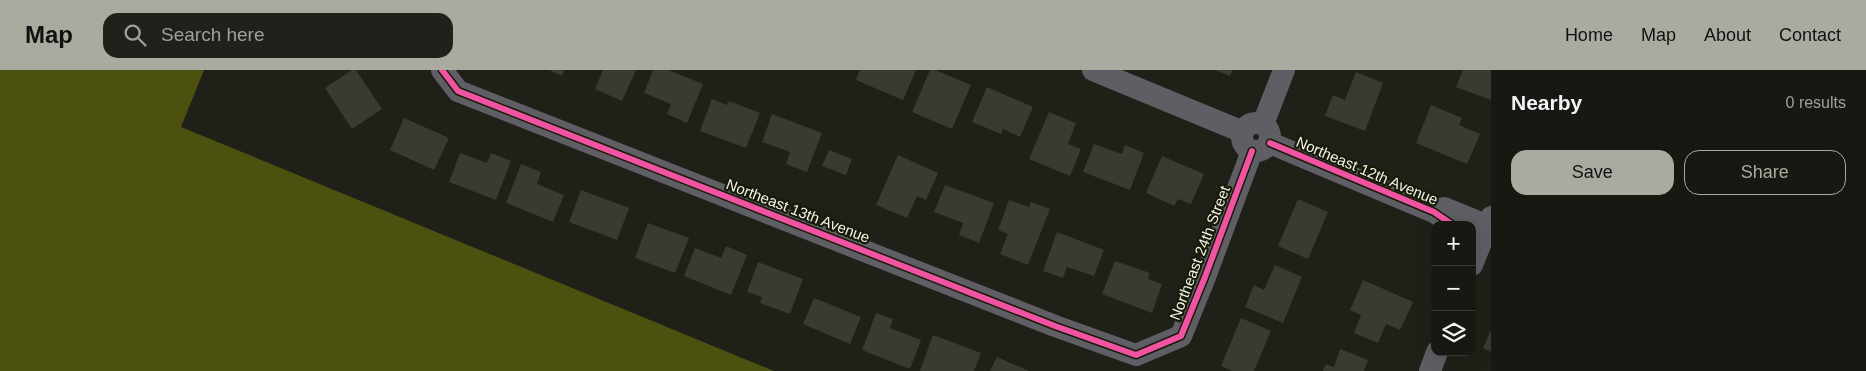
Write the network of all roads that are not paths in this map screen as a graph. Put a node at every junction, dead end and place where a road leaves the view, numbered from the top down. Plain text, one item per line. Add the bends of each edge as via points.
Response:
1 (442, 70) edge
2 (1093, 70) edge
3 (1284, 70) edge
4 (1257, 137) junction
5 (1434, 212) junction
6 (1447, 221) edge
7 (1490, 223) edge
8 (1476, 251) edge
9 (1154, 347) joint
10 (1436, 356) edge
11 (1430, 371) edge

1 - 9 street, Northeast 13th Avenue via 458,91 1046,322 1136,355
2 - 4 street, Northeast 12th Avenue
3 - 4 street, Northeast 24th Street
4 - 5 street, Northeast 12th Avenue
4 - 9 street, Northeast 24th Street via 1181,336
5 - 6 street, Northeast 12th Avenue
5 - 7 street, Northeast 12th Avenue via 1444,208
7 - 8 street
10 - 11 street

